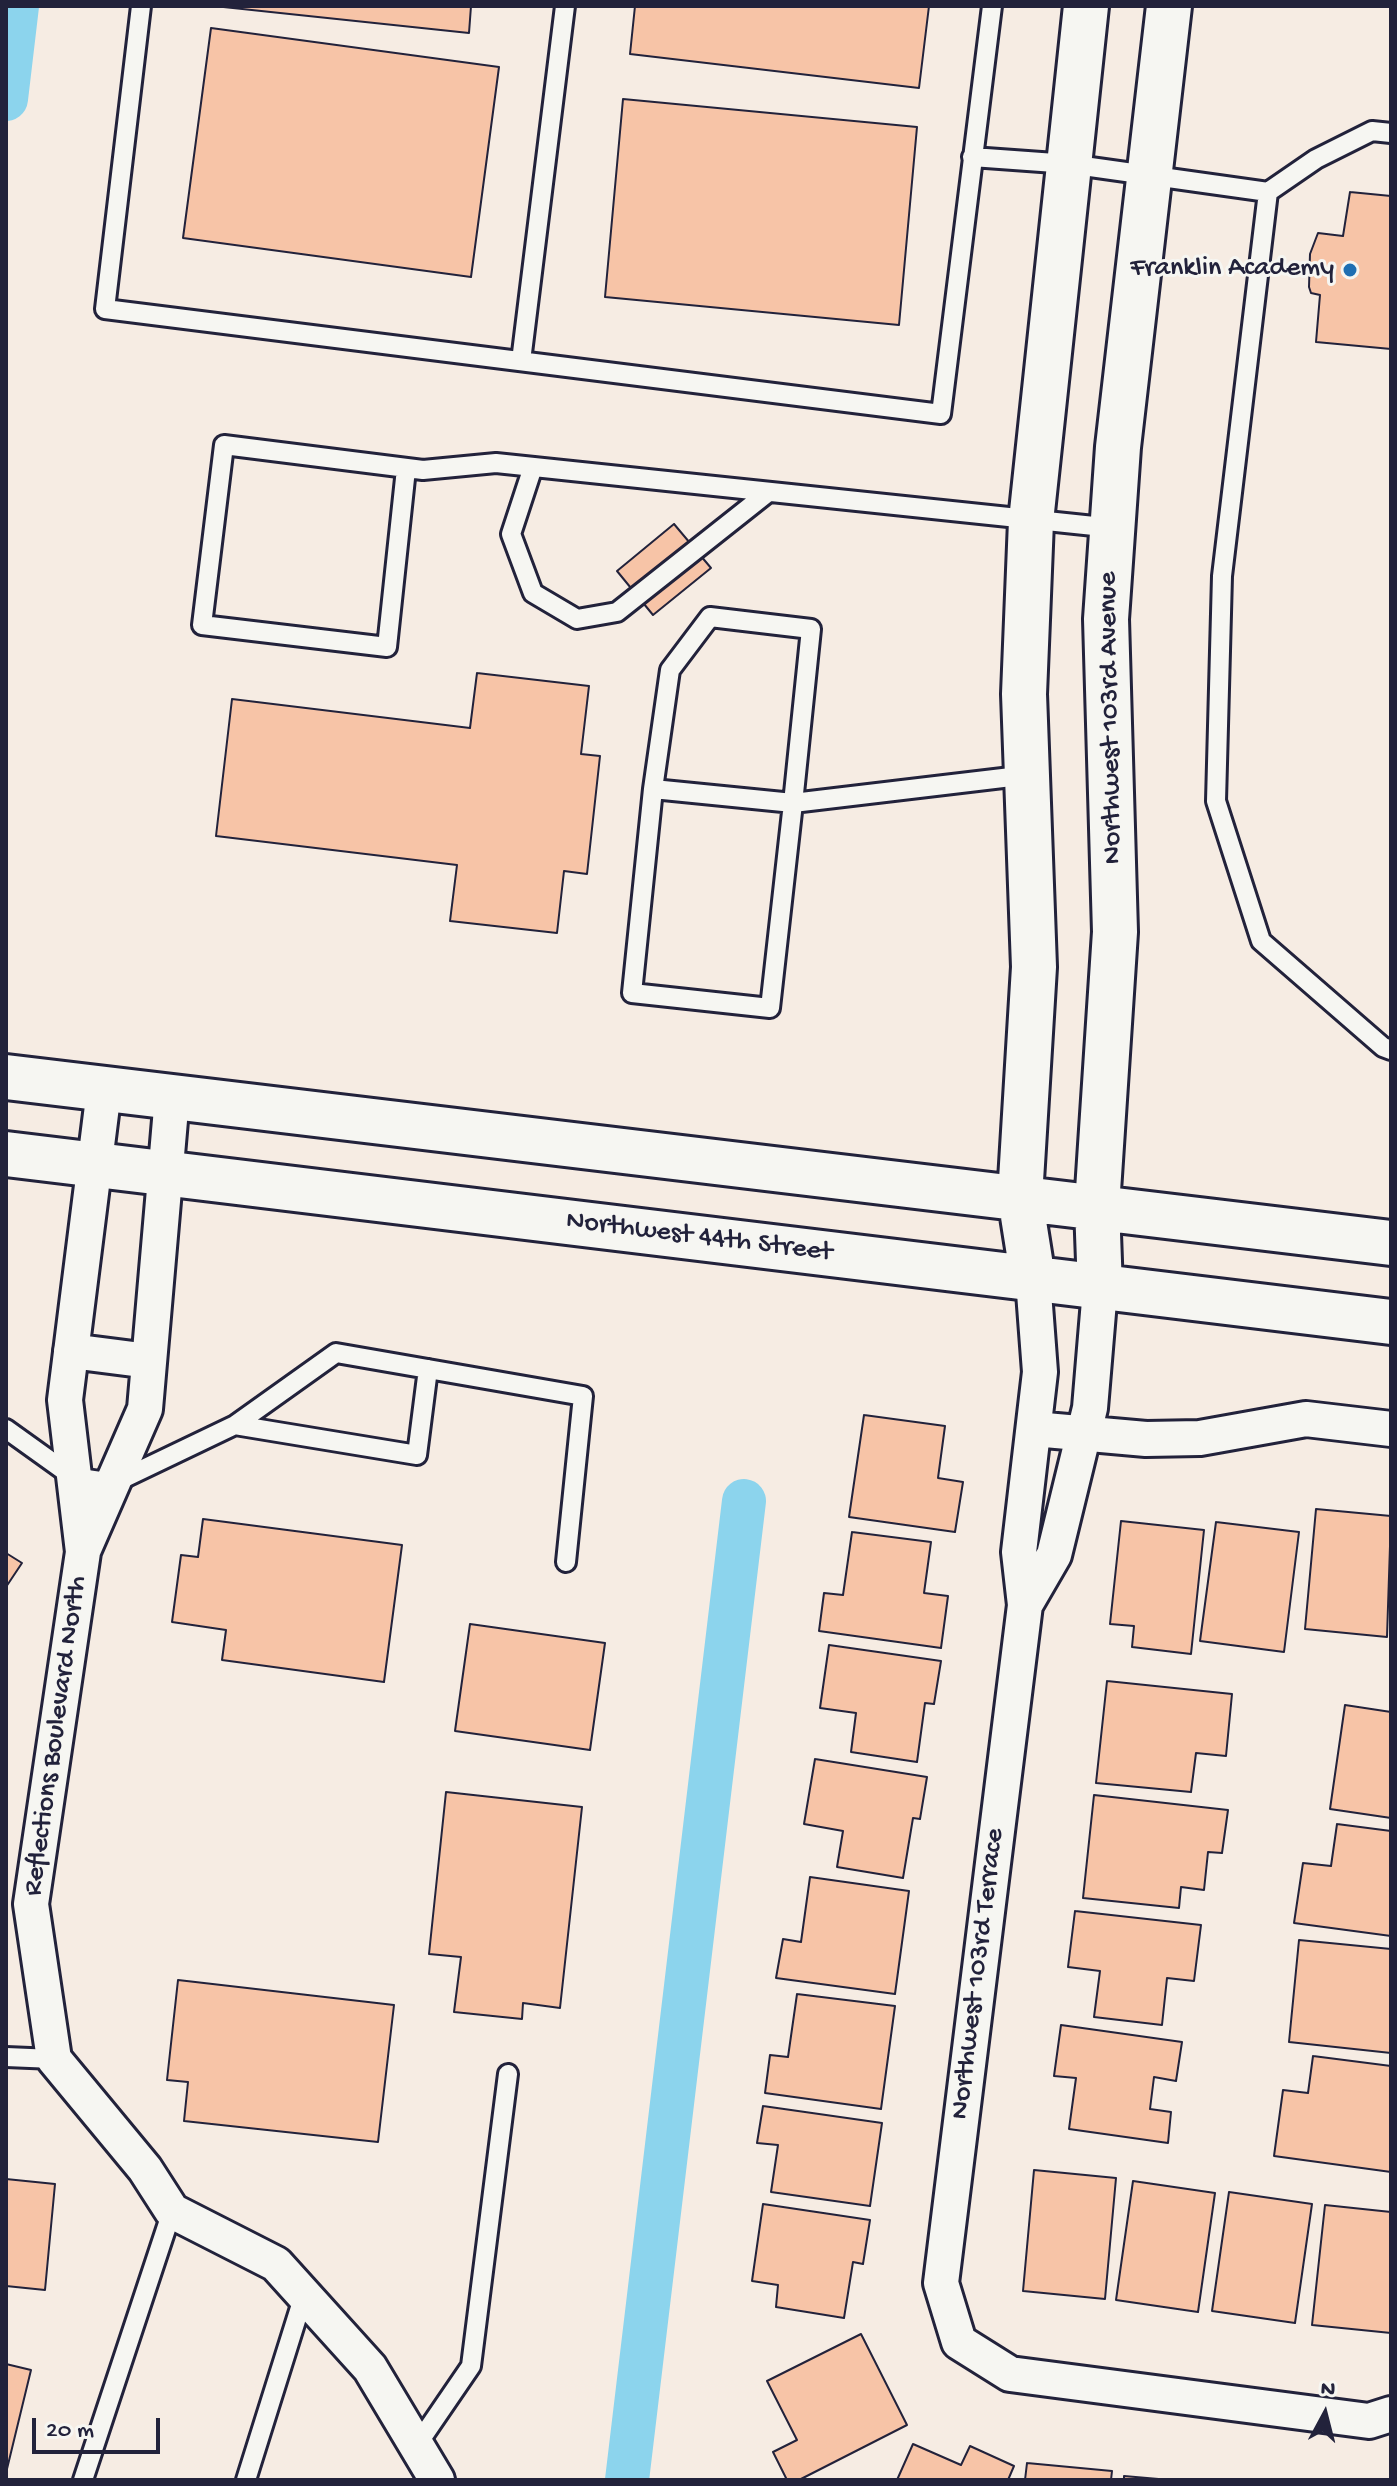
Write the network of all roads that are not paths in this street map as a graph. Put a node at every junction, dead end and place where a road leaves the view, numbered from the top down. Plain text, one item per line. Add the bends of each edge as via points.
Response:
1 (141, 6) edge
2 (565, 6) edge
3 (992, 6) edge
4 (1086, 6) edge
5 (1169, 6) edge
6 (1391, 133) edge
7 (972, 157) junction
8 (1069, 164) junction
9 (1150, 176) junction
10 (1268, 192) junction
11 (521, 361) junction
12 (533, 467) junction
13 (406, 469) junction
14 (766, 494) junction
15 (1031, 521) junction
16 (1113, 528) junction
17 (1028, 775) junction
18 (653, 789) junction
19 (793, 803) junction
20 (1391, 1050) edge
21 (6, 1077) edge
22 (104, 1090) junction
23 (172, 1097) junction
24 (6, 1154) edge
25 (94, 1165) junction
26 (165, 1175) junction
27 (1020, 1197) junction
28 (1097, 1206) junction
29 (1391, 1243) edge
30 (1033, 1279) junction
31 (1100, 1289) junction
32 (1391, 1322) edge
33 (71, 1351) junction
34 (149, 1361) junction
35 (428, 1369) junction
36 (235, 1425) junction
37 (6, 1429) edge
38 (1034, 1429) junction
39 (1391, 1429) edge
40 (1083, 1434) junction
41 (73, 1477) junction
42 (114, 1483) junction
43 (83, 1552) junction
44 (566, 1562) dead end
45 (1025, 1605) junction
46 (6, 2057) edge
47 (54, 2059) junction
48 (508, 2074) dead end
49 (172, 2211) junction
50 (304, 2295) junction
51 (1391, 2414) edge
52 (417, 2445) junction
53 (83, 2480) edge
54 (246, 2480) edge
55 (437, 2480) edge

1 - 11 lane via 105,309
2 - 11 lane
3 - 7 lane
4 - 8 street
5 - 9 street, Northwest 103rd Avenue
6 - 10 lane via 1372,131 1316,159
7 - 8 lane
7 - 11 lane via 941,414
8 - 9 lane
8 - 15 street
9 - 10 lane
9 - 16 street, Northwest 103rd Avenue
10 - 20 lane via 1222,576 1216,801 1261,941
12 - 13 lane via 496,463
12 - 14 lane
12 - 14 lane via 511,534 533,593 577,619 617,612
13 - 13 lane via 224,445 202,625 387,647
14 - 15 lane
15 - 16 lane
15 - 17 street via 1024,694
16 - 28 street, Northwest 103rd Avenue via 1106,692 1115,932
17 - 19 lane
17 - 27 street via 1034,967
18 - 19 lane
18 - 19 lane via 670,670 710,617 811,629
18 - 19 lane via 632,993 770,1008
21 - 22 street
22 - 23 street
22 - 25 street, Reflections Boulevard North
23 - 26 street, Reflections Boulevard North
23 - 27 street
24 - 25 street, Northwest 44th Street
25 - 26 street, Northwest 44th Street
25 - 33 street, Reflections Boulevard North
26 - 30 street, Northwest 44th Street
26 - 34 street, Reflections Boulevard North
27 - 28 street
27 - 30 street
28 - 29 street
28 - 31 street, Northwest 103rd Avenue
30 - 31 street, Northwest 44th Street
30 - 38 street, Northwest 103rd Terrace via 1040,1372
31 - 32 street, Northwest 44th Street
31 - 40 street, Northwest 103rd Terrace
33 - 34 street
33 - 41 street, Reflections Boulevard North via 65,1400
34 - 42 street, Reflections Boulevard North via 145,1409
35 - 36 lane via 336,1353
35 - 36 lane via 417,1455
35 - 44 lane via 583,1396
36 - 42 lane
37 - 41 lane
38 - 40 street
38 - 45 street, Northwest 103rd Terrace via 1019,1552
39 - 40 street via 1306,1419 1200,1438
40 - 45 street, Northwest 103rd Terrace via 1054,1555
41 - 42 lane
41 - 43 street, Reflections Boulevard North
42 - 43 street, Reflections Boulevard North
43 - 47 street, Reflections Boulevard North via 31,1904
45 - 51 street, Northwest 103rd Terrace via 941,2283 959,2342 1010,2374 1369,2421
46 - 47 lane
47 - 49 street via 145,2169
48 - 52 lane via 471,2366
49 - 50 street via 276,2264
49 - 53 lane
50 - 52 street via 370,2368
50 - 54 lane
52 - 55 street

